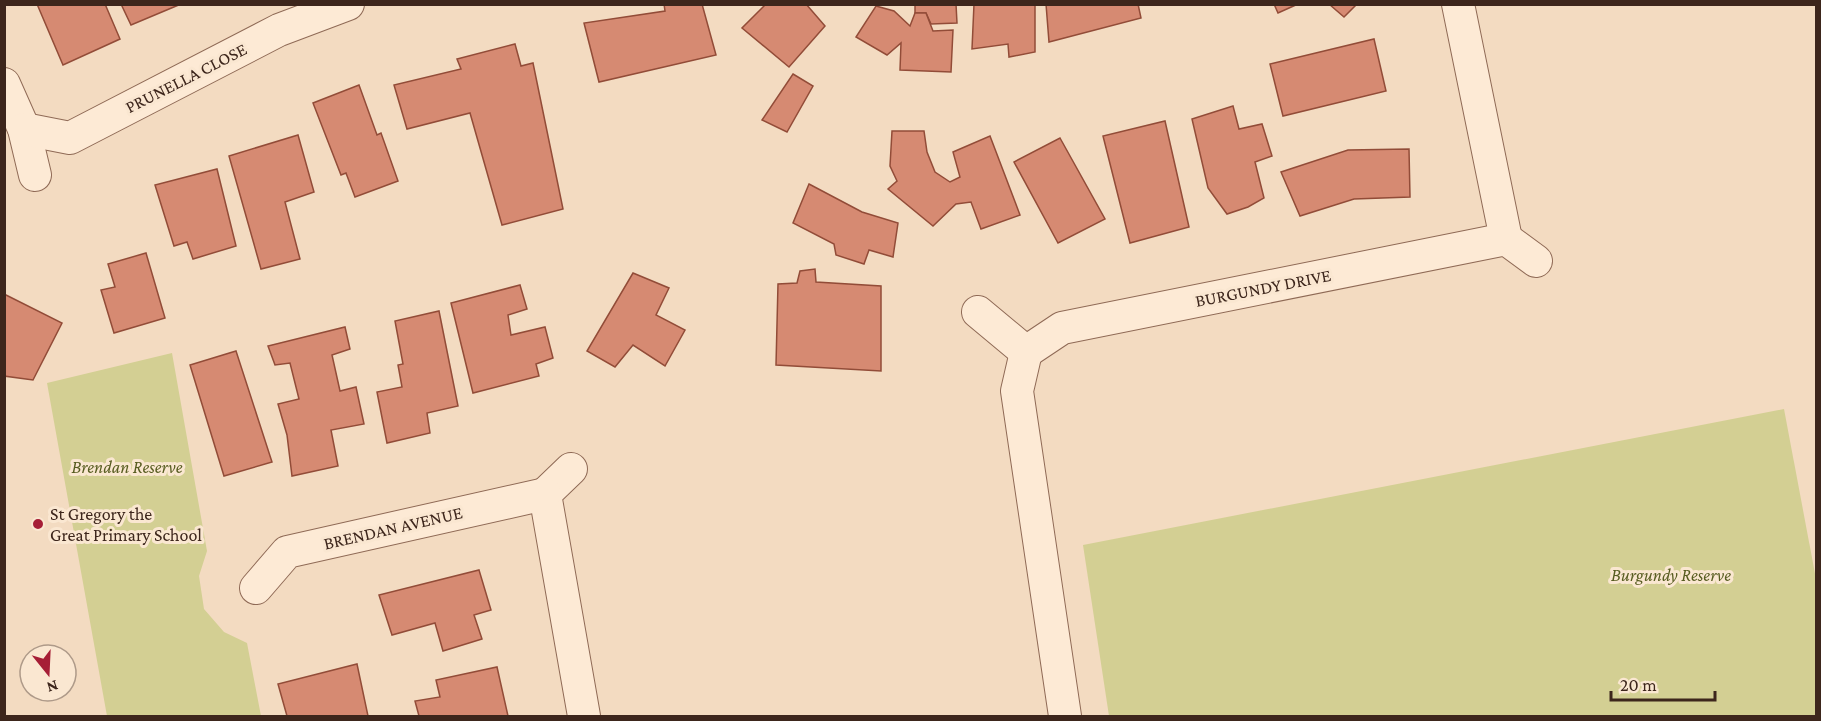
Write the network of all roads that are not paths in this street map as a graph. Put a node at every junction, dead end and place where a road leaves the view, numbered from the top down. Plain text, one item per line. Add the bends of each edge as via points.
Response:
1 (348, 4) edge
2 (1458, 4) edge
3 (4, 84) edge
4 (24, 129) junction
5 (35, 175) dead end
6 (1506, 239) junction
7 (1536, 261) dead end
8 (978, 312) dead end
9 (1026, 352) junction
10 (571, 469) dead end
11 (545, 494) junction
12 (256, 588) dead end
13 (584, 717) edge
14 (1065, 717) edge

1 - 4 street, PRUNELLA CLOSE via 279,30 70,138
2 - 6 street
3 - 4 street
4 - 5 street
6 - 7 street
6 - 9 street, BURGUNDY DRIVE via 1062,328
8 - 9 street
9 - 14 street via 1017,391
10 - 11 street
11 - 12 street, BRENDAN AVENUE via 287,552
11 - 13 street

